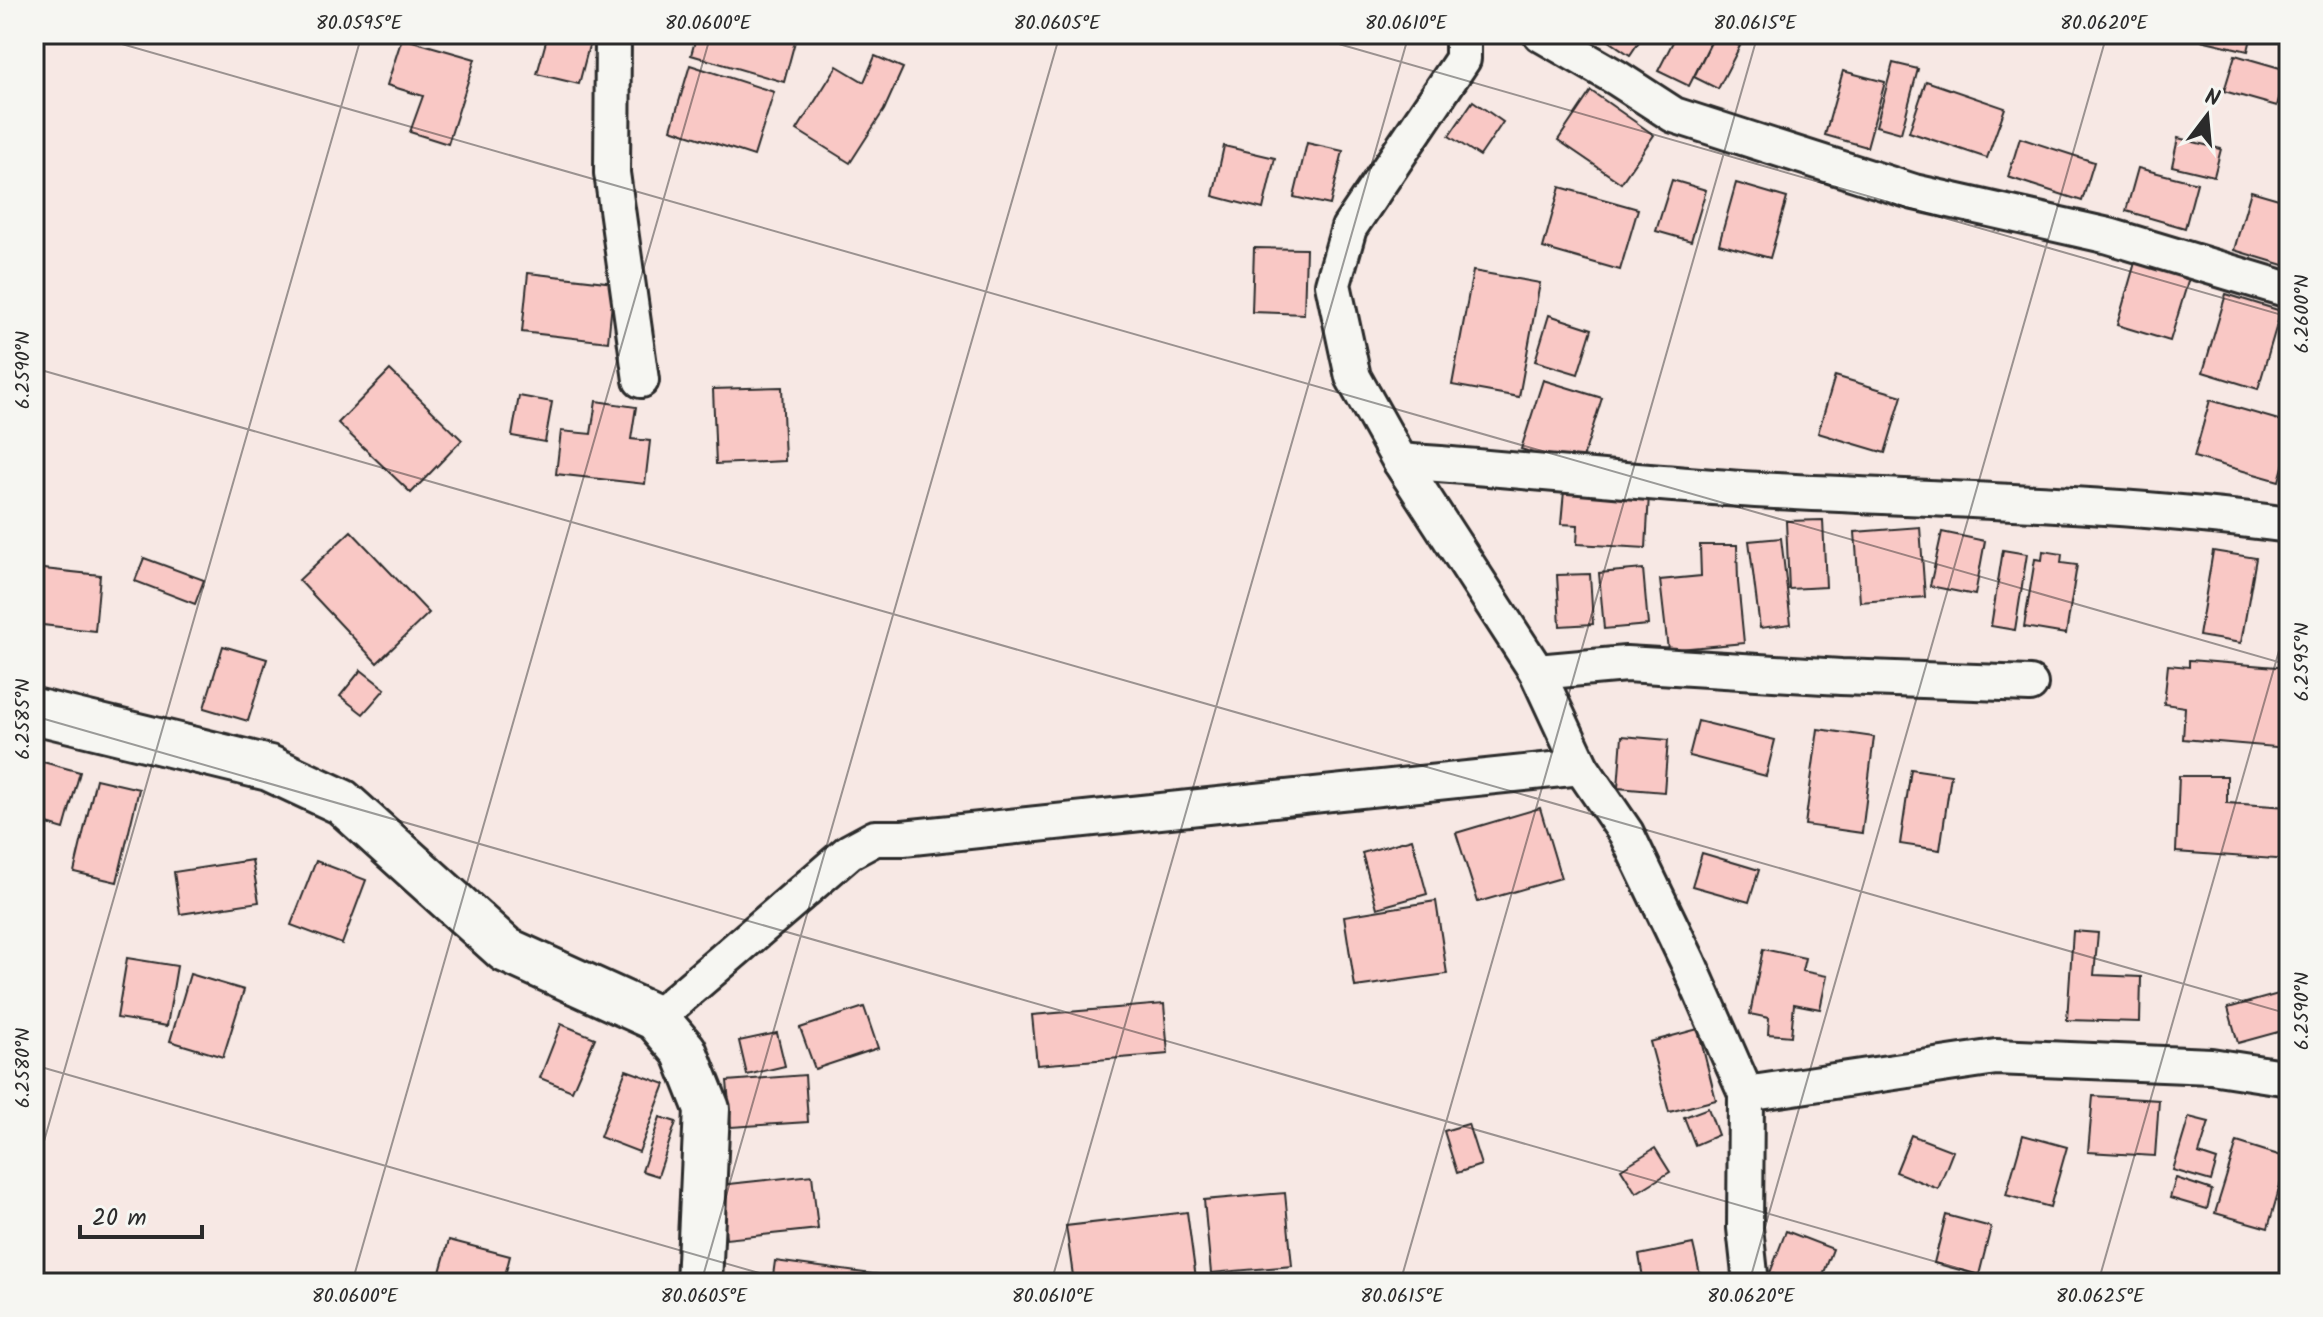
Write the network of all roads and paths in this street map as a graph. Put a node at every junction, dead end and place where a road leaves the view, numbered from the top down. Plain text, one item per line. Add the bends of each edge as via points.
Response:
1 (613, 34) edge
2 (1463, 34) edge
3 (1541, 34) edge
4 (2289, 290) edge
5 (641, 380) dead end
6 (1400, 461) junction
7 (2289, 525) edge
8 (1537, 672) junction
9 (2030, 684) dead end
10 (34, 711) edge
11 (1581, 767) junction
12 (656, 1018) junction
13 (2289, 1078) edge
14 (1746, 1094) junction
15 (699, 1283) edge
16 (1751, 1283) edge

1 - 5 street via 612,173
2 - 6 street via 1463,59 1349,228 1333,284 1353,377
3 - 4 street via 1674,115 1914,192 2109,236
6 - 7 street via 1750,489 2085,505
6 - 8 street
8 - 9 street via 1626,664
8 - 11 street
10 - 12 street via 269,768 342,802 506,950
11 - 12 street via 875,838 849,852
11 - 14 street via 1626,833
12 - 15 street via 684,1051 707,1109
13 - 14 street via 2211,1066 1996,1057
14 - 16 street via 1745,1228

